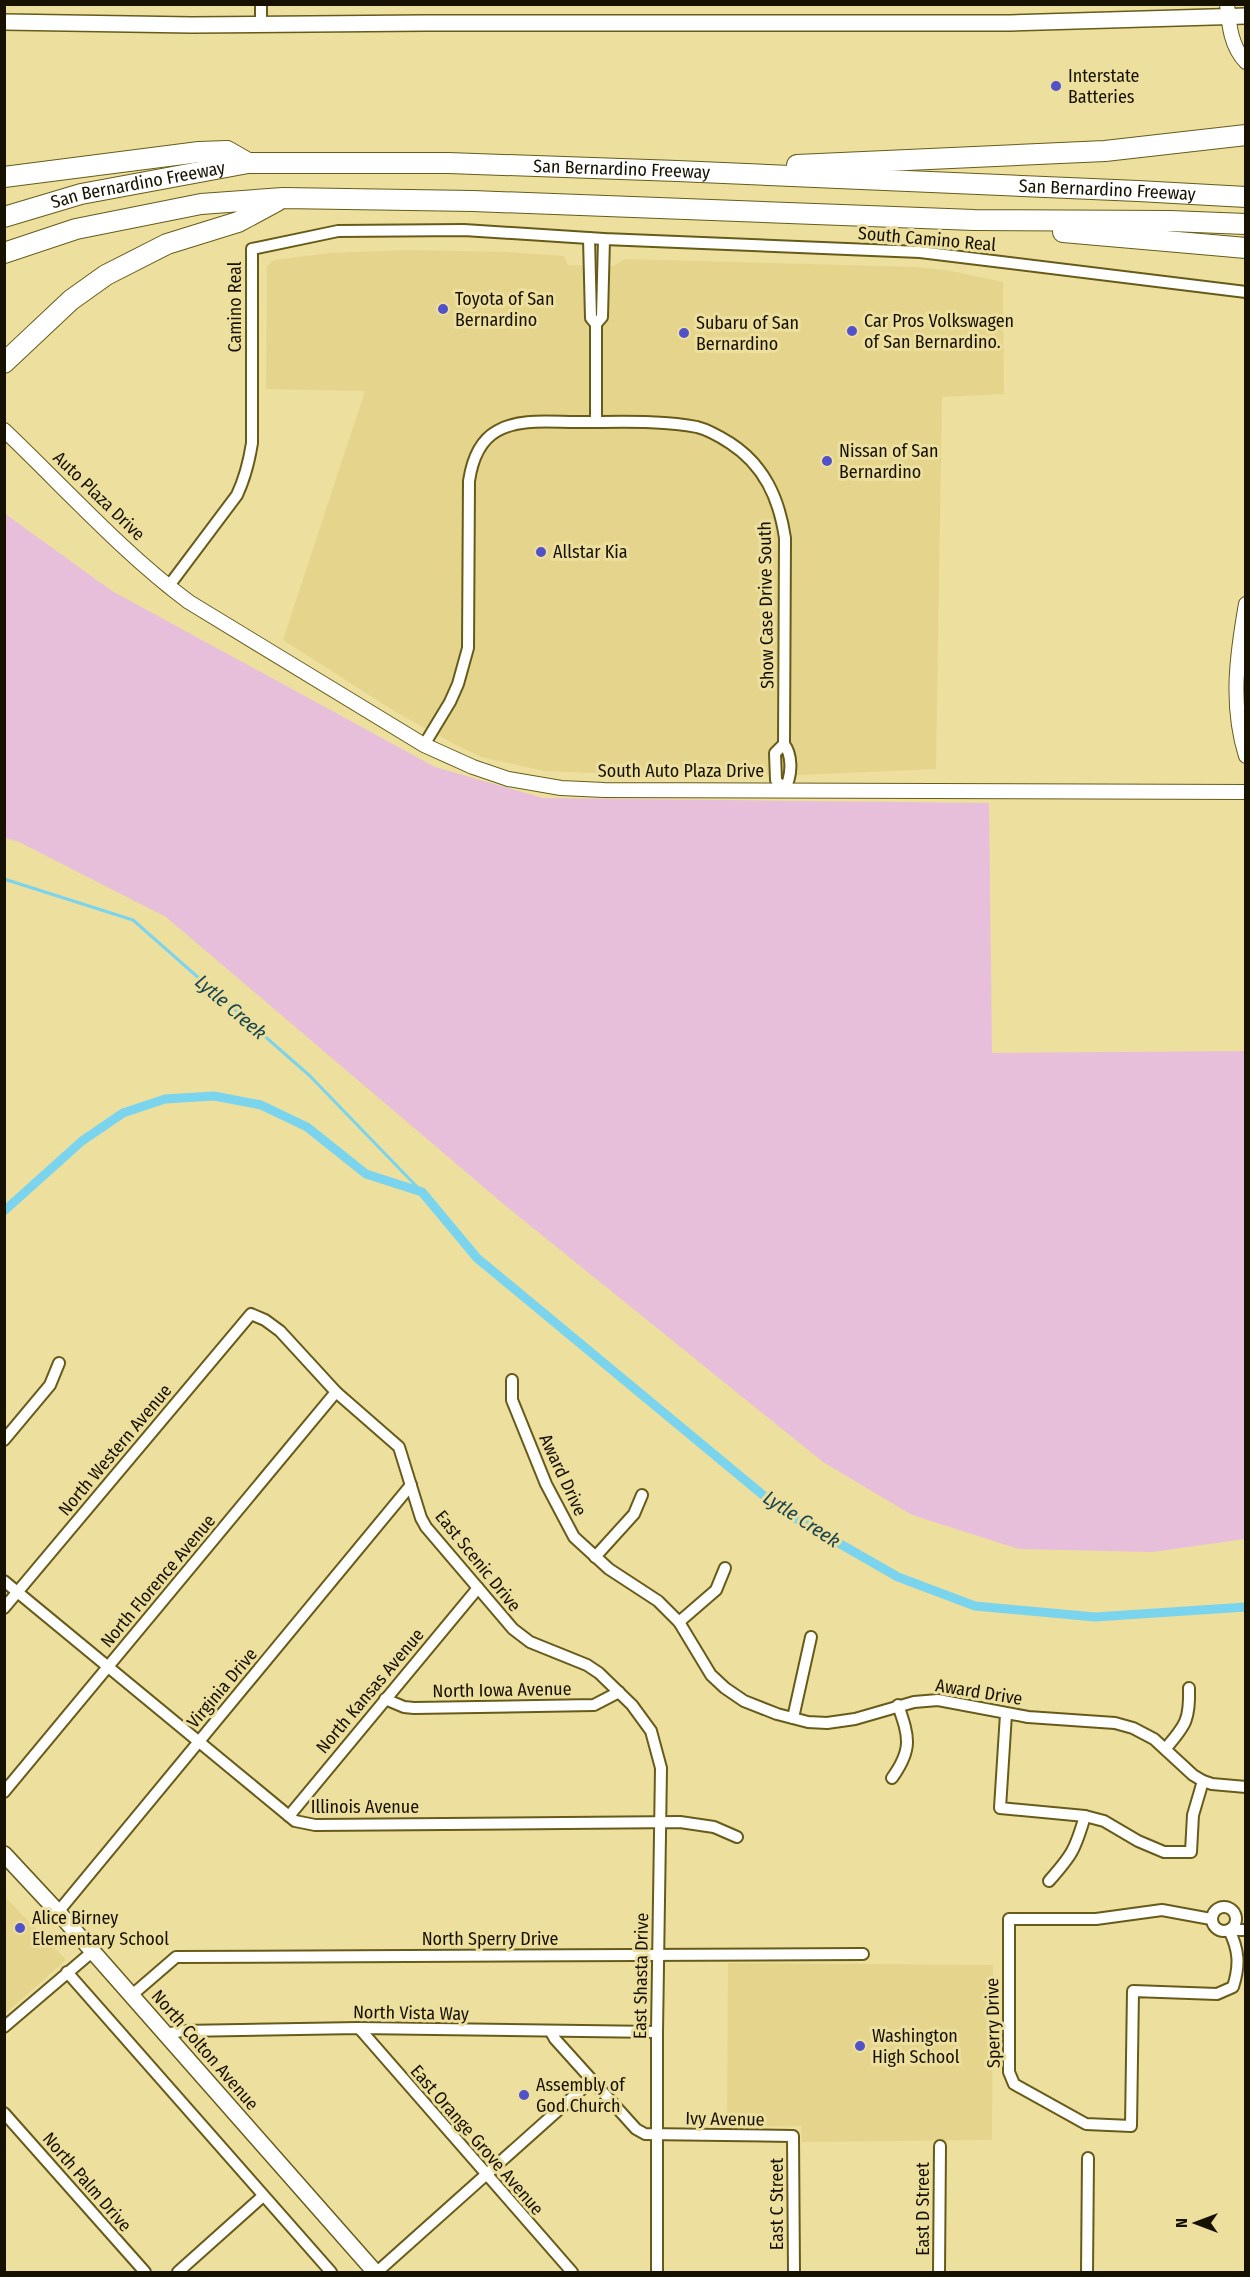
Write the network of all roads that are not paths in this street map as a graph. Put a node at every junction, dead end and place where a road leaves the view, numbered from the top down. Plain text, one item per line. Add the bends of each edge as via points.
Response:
1 (261, 4) edge
2 (1227, 11) edge
3 (1245, 16) edge
4 (4, 22) edge
5 (261, 24) junction
6 (1245, 62) edge
7 (1243, 135) edge
8 (248, 163) junction
9 (677, 171) junction
10 (4, 177) edge
11 (1245, 186) edge
12 (1138, 190) junction
13 (1245, 197) edge
14 (284, 198) junction
15 (4, 217) edge
16 (974, 220) junction
17 (1245, 224) edge
18 (589, 238) junction
19 (604, 239) junction
20 (1245, 248) edge
21 (4, 253) edge
22 (1245, 292) edge
23 (596, 324) junction
24 (4, 363) edge
25 (596, 422) junction
26 (4, 430) edge
27 (168, 587) junction
28 (1245, 604) edge
29 (424, 745) junction
30 (1245, 756) edge
31 (784, 789) junction
32 (1245, 792) edge
33 (251, 1314) joint
34 (59, 1363) dead end
35 (512, 1380) dead end
36 (336, 1392) junction
37 (4, 1440) edge
38 (411, 1485) junction
39 (642, 1495) dead end
40 (595, 1557) junction
41 (725, 1568) dead end
42 (4, 1581) edge
43 (478, 1588) junction
44 (18, 1592) junction
45 (4, 1608) edge
46 (679, 1622) junction
47 (811, 1637) dead end
48 (108, 1668) junction
49 (1189, 1688) dead end
50 (619, 1692) junction
51 (385, 1699) junction
52 (898, 1705) junction
53 (1006, 1714) junction
54 (793, 1718) junction
55 (198, 1742) junction
56 (1166, 1749) junction
57 (892, 1778) dead end
58 (1203, 1781) junction
59 (1245, 1787) edge
60 (4, 1792) edge
61 (289, 1816) junction
62 (1084, 1816) junction
63 (659, 1822) junction
64 (736, 1837) dead end
65 (4, 1854) edge
66 (1049, 1881) dead end
67 (1232, 1910) junction
68 (1245, 1910) edge
69 (58, 1912) junction
70 (1211, 1919) junction
71 (1229, 1930) junction
72 (1245, 1930) edge
73 (92, 1952) junction
74 (862, 1954) dead end
75 (658, 1955) junction
76 (67, 1972) junction
77 (132, 1995) junction
78 (4, 2027) edge
79 (358, 2028) junction
80 (551, 2032) junction
81 (657, 2032) junction
82 (166, 2034) junction
83 (592, 2080) junction
84 (4, 2113) edge
85 (657, 2134) junction
86 (793, 2136) joint
87 (940, 2146) dead end
88 (1088, 2158) dead end
89 (486, 2176) junction
90 (263, 2196) junction
91 (145, 2272) edge
92 (178, 2272) edge
93 (330, 2272) edge
94 (376, 2272) edge
95 (572, 2272) edge
96 (657, 2272) edge
97 (794, 2272) edge
98 (939, 2272) edge
99 (1087, 2272) edge

1 - 5 street
2 - 3 main road
2 - 5 main road via 1010,23
2 - 6 street via 1236,48
4 - 5 main road
7 - 9 highway via 1106,151
8 - 9 highway, San Bernardino Freeway via 448,163
8 - 10 highway via 227,151 199,152
8 - 15 highway, San Bernardino Freeway via 81,194
9 - 12 highway, San Bernardino Freeway
11 - 12 highway
12 - 13 highway, San Bernardino Freeway
14 - 16 highway, San Bernardino Freeway via 473,201
14 - 21 highway, San Bernardino Freeway via 201,204 76,229
14 - 24 highway via 238,222 167,244 106,275 71,300
16 - 17 highway, San Bernardino Freeway
16 - 20 highway
18 - 19 street, Camino Real
18 - 23 street via 591,318
18 - 27 street, Camino Real via 464,230 338,231 252,249 249,463 237,495
19 - 22 street, South Camino Real via 920,252
19 - 23 street via 602,317
23 - 25 street
25 - 29 street, Show Case Drive South via 518,423 490,436 476,454 469,480 468,648 450,702
25 - 31 street, Show Case Drive South via 679,424 714,433 754,462 769,483 782,515 785,538 784,744 775,753 776,780
26 - 27 street, Auto Plaza Drive
27 - 29 street, South Auto Plaza Drive via 222,624
28 - 30 street via 1236,678 1237,714
29 - 31 street, South Auto Plaza Drive via 508,779 561,788
31 - 32 street, South Auto Plaza Drive
33 - 36 street, East Scenic Drive via 280,1331
33 - 44 street, North Western Avenue
34 - 37 street via 50,1385
35 - 40 street, Award Drive via 512,1400 546,1484 574,1537
36 - 38 street, East Scenic Drive via 399,1448
36 - 48 street, North Florence Avenue
38 - 43 street, East Scenic Drive via 426,1527
38 - 55 street, Virginia Drive
39 - 40 street via 634,1514
40 - 46 street, Award Drive via 653,1597
41 - 46 street via 716,1590
42 - 44 street, Illinois Avenue
43 - 50 street, East Scenic Drive via 530,1642 587,1665
43 - 51 street, North Kansas Avenue
44 - 45 street, North Western Avenue
44 - 48 street, Illinois Avenue
46 - 54 street, Award Drive via 711,1675 725,1688 753,1706
47 - 54 street
48 - 55 street, Illinois Avenue
48 - 60 street, North Florence Avenue
49 - 56 street via 1188,1717
50 - 51 street, North Iowa Avenue via 594,1705 414,1708
50 - 63 street, East Shasta Drive via 642,1716 656,1746 661,1768
51 - 61 street, North Kansas Avenue
52 - 53 street, Award Drive via 938,1700
52 - 54 street, Award Drive via 834,1723
52 - 57 street via 907,1748 905,1760
53 - 56 street, Award Drive via 1115,1722
53 - 62 street via 1000,1808
55 - 61 street, Illinois Avenue
55 - 69 street, Virginia Drive
56 - 58 street, Award Drive
58 - 59 street, Award Drive
58 - 62 street via 1193,1815 1191,1852 1164,1852 1104,1821
61 - 63 street, Illinois Avenue via 315,1825
62 - 66 street via 1075,1848
63 - 64 street, Illinois Avenue via 701,1824
63 - 75 street, East Shasta Drive
65 - 69 main road, North Colton Avenue
67 - 68 street
67 - 70 street via 1221,1907
67 - 71 street, Sperry Drive via 1236,1921
69 - 73 main road, North Colton Avenue
70 - 71 street, Sperry Drive via 1217,1929
70 - 71 street, Sperry Drive via 1162,1910 1096,1919 1009,1919 1009,2072 1014,2084 1086,2124 1131,2126 1133,1991 1217,1994 1233,1987 1237,1946
71 - 72 street
73 - 76 street
73 - 77 main road, North Colton Avenue
74 - 75 street, North Sperry Drive
75 - 77 street, North Sperry Drive via 176,1957
75 - 81 street, East Shasta Drive
76 - 78 street
76 - 90 street
77 - 82 main road, North Colton Avenue
79 - 80 street, North Vista Way
79 - 82 street, North Vista Way
79 - 89 street, East Orange Grove Avenue
80 - 81 street, North Vista Way
80 - 83 street
81 - 85 street, East Shasta Drive
82 - 94 main road, North Colton Avenue
83 - 85 street via 636,2129
83 - 89 street
84 - 91 street, North Palm Drive
85 - 86 street, Ivy Avenue
85 - 96 street, East Shasta Drive
86 - 97 street, East C Street
87 - 98 street, East D Street
88 - 99 street
89 - 94 street
89 - 95 street, East Orange Grove Avenue
90 - 92 street
90 - 93 street

